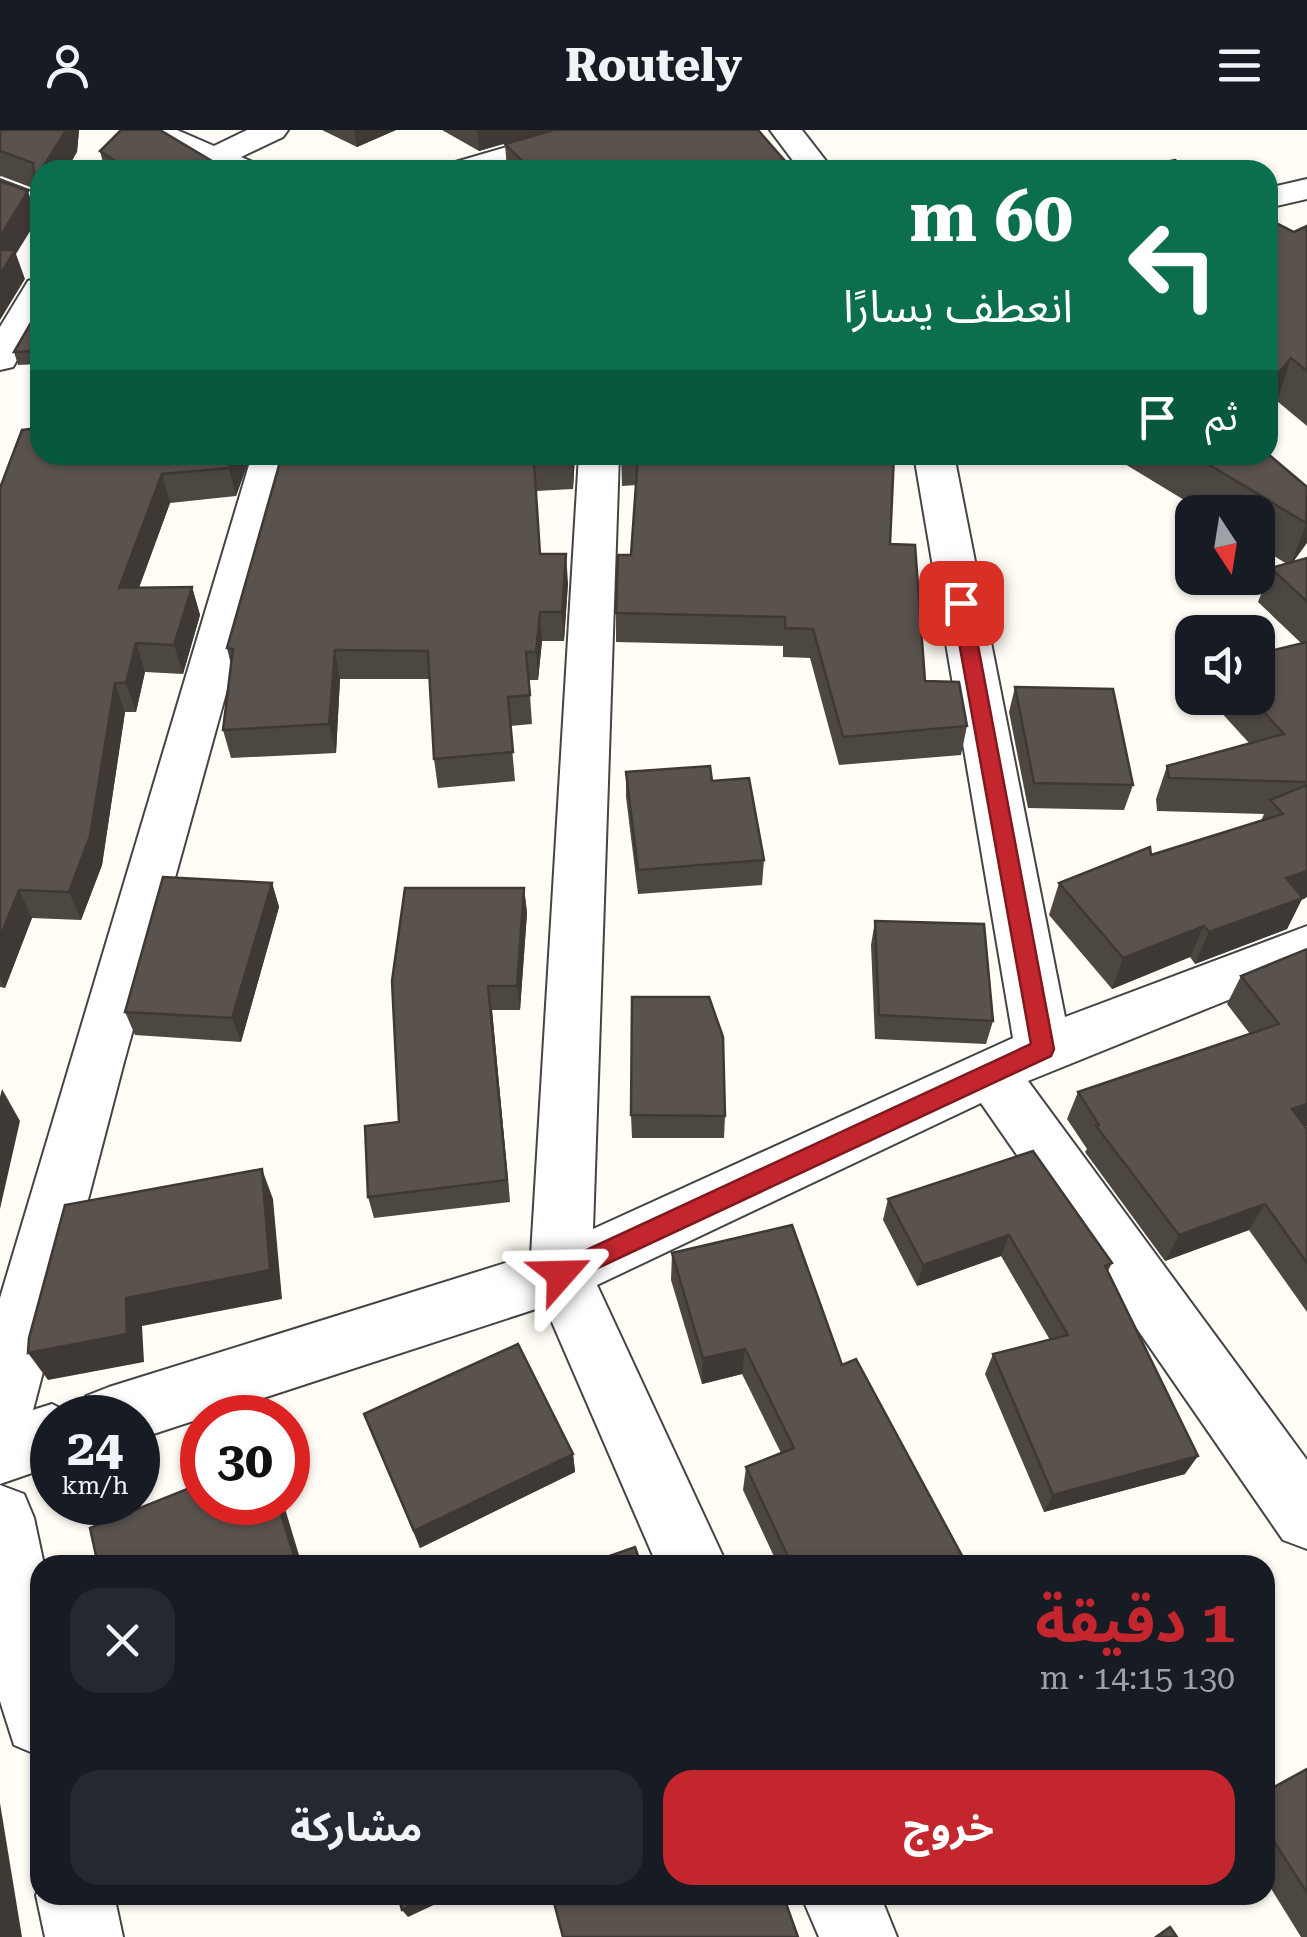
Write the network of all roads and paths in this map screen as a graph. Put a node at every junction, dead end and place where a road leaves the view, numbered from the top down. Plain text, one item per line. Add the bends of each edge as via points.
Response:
1 (150, 130) edge
2 (272, 130) edge
3 (599, 130) edge
4 (786, 130) edge
5 (221, 160) edge
6 (235, 160) edge
7 (497, 160) edge
8 (810, 160) edge
9 (1307, 189) edge
10 (0, 190) edge
11 (1278, 196) edge
12 (30, 203) edge
13 (30, 306) edge
14 (0, 359) edge
15 (269, 465) edge
16 (599, 465) edge
17 (935, 465) edge
18 (1307, 946) edge
19 (1017, 1061) junction
20 (561, 1274) junction
21 (160, 1402) edge
22 (0, 1412) edge
23 (30, 1443) edge
24 (0, 1452) edge
25 (1307, 1516) edge
26 (0, 1518) edge
27 (687, 1555) edge
28 (30, 1668) edge
29 (77, 1905) edge
30 (844, 1905) edge
31 (84, 1937) edge
32 (858, 1937) edge

1 - 5 street
2 - 6 street
3 - 7 street
4 - 8 street
9 - 11 street
10 - 12 street
13 - 14 street
15 - 22 street
16 - 20 street
17 - 19 street
18 - 19 street
19 - 20 street
19 - 25 street
20 - 21 street
20 - 27 street
23 - 24 street
26 - 28 street
29 - 31 street
30 - 32 street

